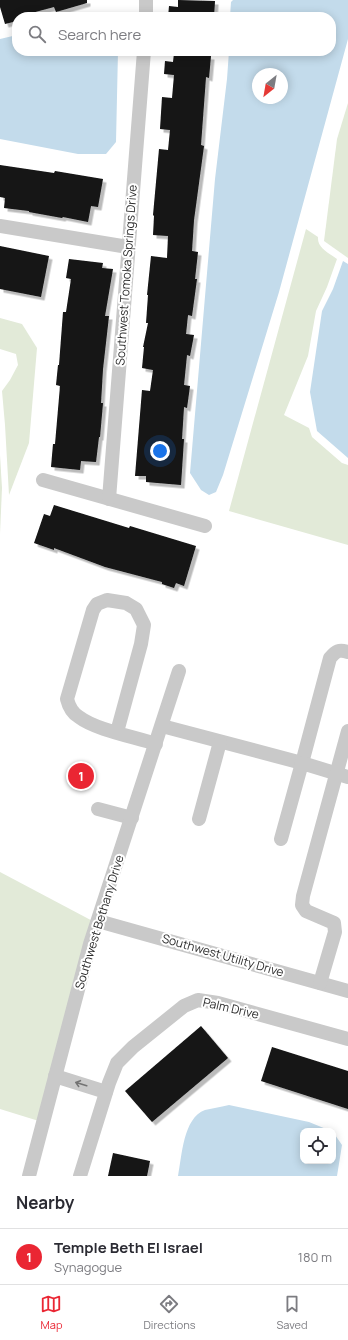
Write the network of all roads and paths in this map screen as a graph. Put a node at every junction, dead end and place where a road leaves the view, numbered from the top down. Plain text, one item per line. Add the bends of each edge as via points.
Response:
1 (146, 0) edge
2 (146, 12) edge
3 (144, 56) edge
4 (0, 226) edge
5 (128, 247) junction
6 (43, 480) dead end
7 (109, 499) junction
8 (205, 526) dead end
9 (348, 652) edge
10 (179, 671) dead end
11 (162, 726) junction
12 (348, 730) edge
13 (117, 732) junction
14 (220, 742) junction
15 (156, 744) junction
16 (302, 764) junction
17 (342, 776) edge
18 (98, 809) dead end
19 (132, 818) junction
20 (199, 819) dead end
21 (281, 839) dead end
22 (98, 920) junction
23 (320, 983) junction
24 (348, 991) edge
25 (348, 1039) edge
26 (56, 1076) junction
27 (106, 1092) junction
28 (29, 1176) edge
29 (80, 1176) edge

1 - 2 street
3 - 5 street, Southwest Tomoka Springs Drive
4 - 5 street
5 - 7 street, Southwest Tomoka Springs Drive
6 - 7 street
7 - 8 street
9 - 16 street via 336,651 330,658
10 - 11 street, Southwest Bethany Drive
11 - 14 street
11 - 15 street, Southwest Bethany Drive
12 - 17 street
13 - 13 street via 78,717 69,707 67,699 93,610 97,604 107,600 126,603 136,609 144,625
13 - 15 street
14 - 16 street
14 - 20 street
15 - 19 street, Southwest Bethany Drive
16 - 17 street
16 - 21 street
17 - 23 street via 302,905 306,911 334,923 335,932
18 - 19 street
19 - 22 street, Southwest Bethany Drive
22 - 23 street, Southwest Utility Drive
22 - 26 street, Southwest Bethany Drive
23 - 24 street, Southwest Utility Drive
25 - 27 street, Palm Drive via 218,1003 198,1000 184,1006 117,1063
27 -> 26 street
26 - 28 street, Southwest Bethany Drive
27 - 29 street, Palm Drive

